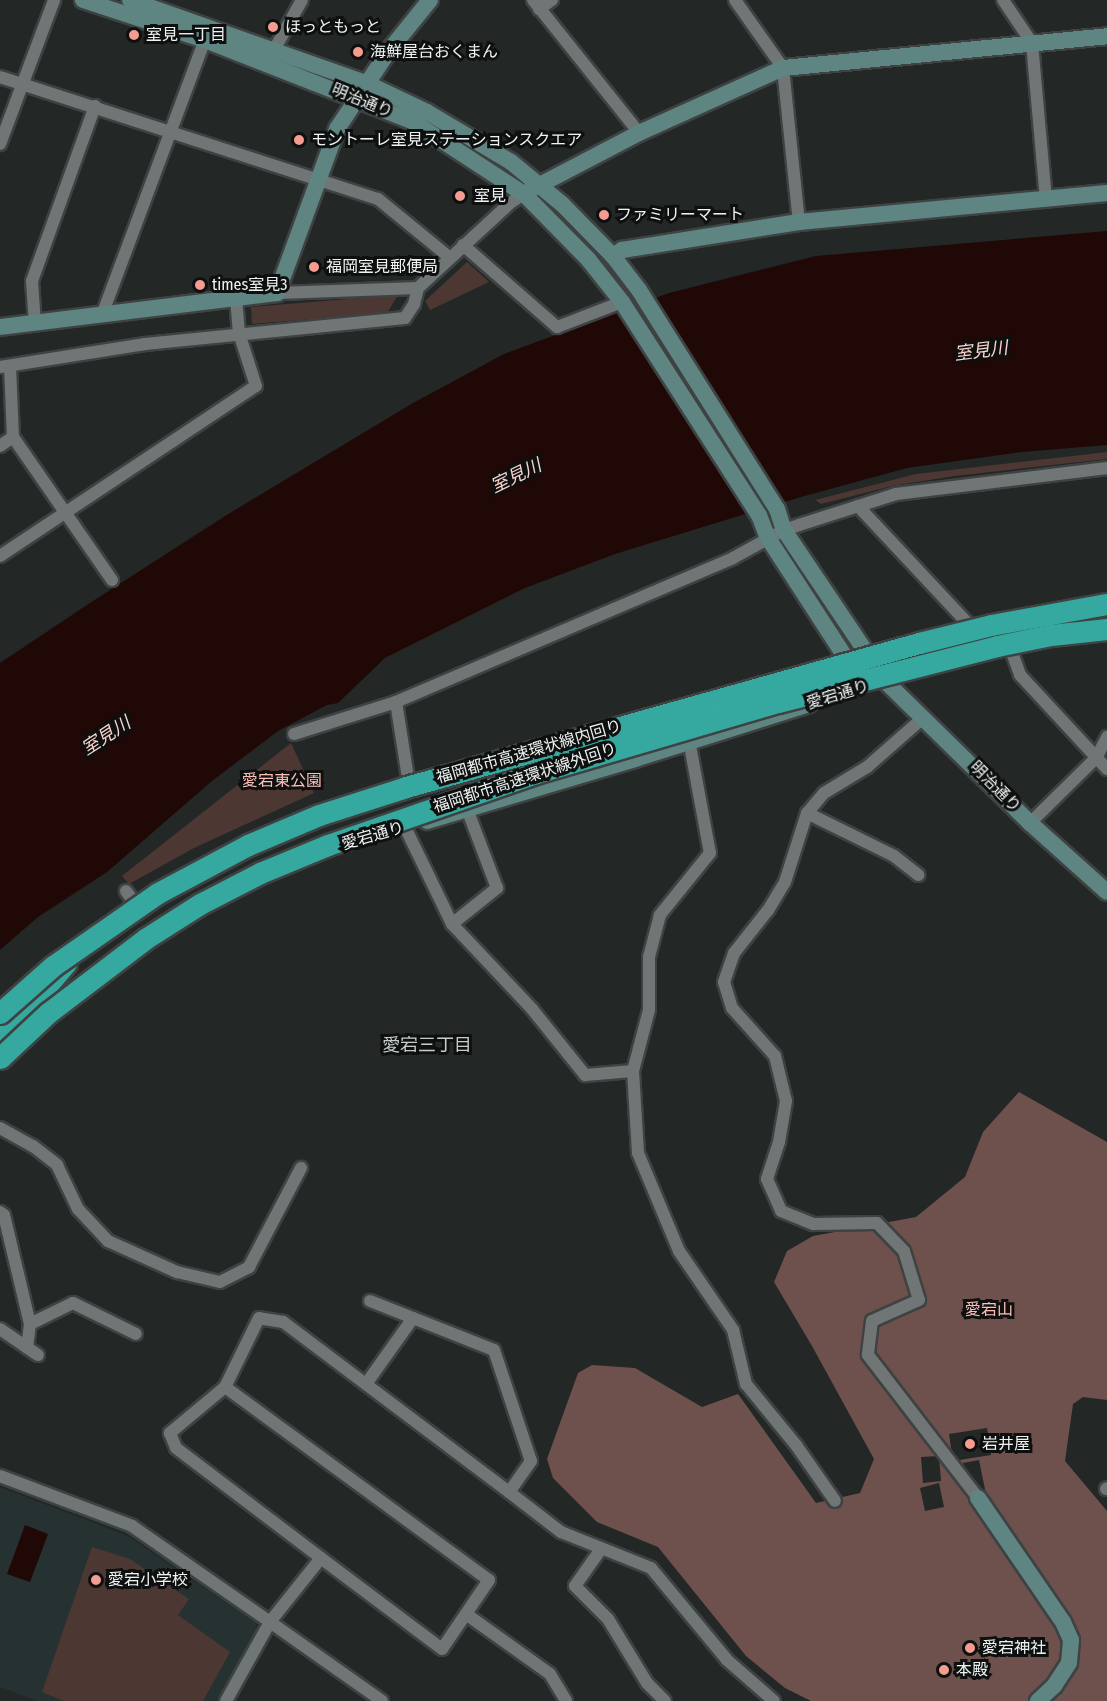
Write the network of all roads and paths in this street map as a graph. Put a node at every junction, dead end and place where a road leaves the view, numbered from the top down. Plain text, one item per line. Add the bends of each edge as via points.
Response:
1 (54, 0) edge
2 (83, 0) edge
3 (130, 0) edge
4 (302, 0) edge
5 (430, 0) edge
6 (552, 0) edge
7 (737, 0) edge
8 (1003, 0) edge
9 (536, 5) edge
10 (1107, 36) edge
11 (205, 40) junction
12 (1032, 43) junction
13 (274, 51) junction
14 (783, 68) junction
15 (0, 77) edge
16 (366, 83) junction
17 (21, 86) junction
18 (357, 98) junction
19 (95, 106) junction
20 (170, 131) junction
21 (639, 133) junction
22 (0, 144) edge
23 (319, 178) junction
24 (539, 184) junction
25 (1107, 193) edge
26 (524, 194) junction
27 (1046, 199) junction
28 (799, 222) junction
29 (463, 245) junction
30 (613, 256) junction
31 (450, 258) junction
32 (418, 288) junction
33 (278, 293) junction
34 (236, 297) junction
35 (622, 302) junction
36 (102, 315) junction
37 (35, 324) junction
38 (0, 327) edge
39 (239, 333) junction
40 (5, 367) edge
41 (13, 437) junction
42 (0, 446) edge
43 (1107, 468) edge
44 (858, 506) junction
45 (67, 512) junction
46 (784, 530) junction
47 (768, 538) junction
48 (0, 556) edge
49 (112, 580) dead end
50 (1107, 603) edge
51 (973, 629) junction
52 (1107, 630) edge
53 (1010, 647) junction
54 (871, 658) junction
55 (848, 661) junction
56 (885, 681) junction
57 (396, 702) junction
58 (924, 717) junction
59 (294, 734) dead end
60 (1107, 737) edge
61 (689, 740) junction
62 (1096, 758) junction
63 (1107, 769) edge
64 (408, 778) junction
65 (467, 809) junction
66 (807, 813) junction
67 (1030, 823) junction
68 (405, 827) junction
69 (918, 875) dead end
70 (1107, 892) edge
71 (452, 924) junction
72 (78, 949) junction
73 (0, 1013) edge
74 (0, 1035) edge
75 (0, 1058) edge
76 (633, 1071) junction
77 (0, 1128) edge
78 (302, 1168) dead end
79 (0, 1212) edge
80 (370, 1301) dead end
81 (413, 1318) junction
82 (30, 1324) junction
83 (0, 1329) edge
84 (136, 1334) dead end
85 (27, 1348) junction
86 (38, 1355) dead end
87 (366, 1384) junction
88 (225, 1387) junction
89 (0, 1476) edge
90 (509, 1492) junction
91 (978, 1498) joint
92 (835, 1501) dead end
93 (601, 1549) junction
94 (321, 1558) junction
95 (466, 1614) junction
96 (270, 1622) junction
97 (226, 1701) edge
98 (382, 1701) edge
99 (566, 1701) edge
100 (665, 1701) edge
101 (774, 1701) edge
102 (1038, 1701) edge

1 - 17 street
2 - 11 street, 明治通り
3 - 13 street, 明治通り
4 - 13 street
5 - 16 street
6 - 9 street
7 - 14 street
8 - 12 street
9 - 21 street
10 - 12 street
11 - 18 street, 明治通り
11 - 20 street
12 - 14 street
12 - 27 street
13 - 16 street, 明治通り
14 - 21 street
14 - 28 street
15 - 17 street
16 - 18 street
16 - 24 street, 明治通り via 427,112 511,162
17 - 19 street
17 - 22 street
18 - 23 street via 338,129
18 - 26 street, 明治通り via 412,121
19 - 20 street
19 - 37 street via 32,281
20 - 23 street
20 - 36 street
21 - 24 street
23 - 31 street via 378,199
23 - 33 street
24 - 26 street
24 - 30 street, 明治通り
25 - 27 street
26 - 29 street
26 - 35 street, 明治通り via 588,259
27 - 28 street
28 - 30 street via 622,250
29 - 31 street
29 - 35 street via 557,327
30 - 46 street, 明治通り via 645,298 777,509
31 - 32 street
32 - 33 street
32 - 39 street via 405,318
33 - 34 street
34 - 36 street
34 - 39 street
35 - 47 street, 明治通り via 759,515
36 - 37 street
37 - 38 street
39 - 40 street
39 - 45 street via 256,386
40 - 41 street
41 - 42 street
41 - 45 street
43 - 44 street via 897,494
44 - 46 street
44 - 51 street
45 - 48 street
45 - 49 street
46 - 47 street
46 - 54 street, 明治通り
47 - 55 street, 明治通り
47 - 57 street via 733,558
50 - 51 street, 愛宕通り via 1052,609
50 - 73 highway, 福岡都市高速環状線内回り, bridge via 990,625 908,646 319,815 248,845 158,893 61,960
51 - 54 street, 愛宕通り
52 - 53 street, 愛宕通り
52 - 75 highway, 福岡都市高速環状線外回り, bridge via 997,646 778,702 536,773 328,845 260,873 145,939 48,1012
53 - 56 street, 愛宕通り
53 - 62 street via 1020,675
54 - 55 street, 愛宕通り
54 - 56 street, 明治通り
55 - 56 street, 明治通り
55 - 64 street, 愛宕通り
56 - 58 street, 明治通り
56 - 61 street, 愛宕通り
57 - 59 street
57 - 64 street
58 - 66 street via 867,767 825,793
58 - 67 street, 明治通り
60 - 62 street
61 - 65 street, 愛宕通り
61 - 76 street via 710,853 660,915 649,957 649,1010
62 - 63 street
62 - 67 street
64 - 72 street, 愛宕通り via 264,834 131,898
65 - 68 street, 愛宕通り
65 - 71 street via 497,888
66 - 69 street via 894,856
66 - 91 street via 785,882 734,953 724,982 732,1008 775,1056 786,1101 767,1179 781,1211 814,1224 877,1223 904,1251 919,1300 872,1321 867,1355
67 - 70 street, 明治通り
68 - 71 street
68 - 75 street, 愛宕通り via 343,843 278,868 186,914 95,972
71 - 76 street via 532,1008 585,1075
72 - 73 street, 愛宕通り
72 - 74 highway
76 - 92 street via 638,1153 679,1251 733,1330 746,1384
77 - 78 street via 57,1165 78,1209 108,1241 177,1272 220,1282 249,1267
79 - 82 street via 4,1215
80 - 81 street
81 - 87 street
81 - 90 street via 494,1350 531,1461
82 - 84 street via 73,1303
82 - 85 street
83 - 85 street
85 - 86 street
87 - 88 street via 283,1322 260,1318
87 - 90 street
88 - 94 street via 170,1433 176,1448
88 - 95 street via 489,1580
89 - 96 street via 132,1526
90 - 93 street via 561,1532
91 - 102 street via 1063,1622 1071,1640 1069,1663
93 - 100 street via 574,1586 608,1619 647,1683
93 - 101 street via 651,1568 727,1660
94 - 95 street via 442,1649
94 - 96 street
95 - 99 street via 550,1674
96 - 97 street
96 - 98 street

